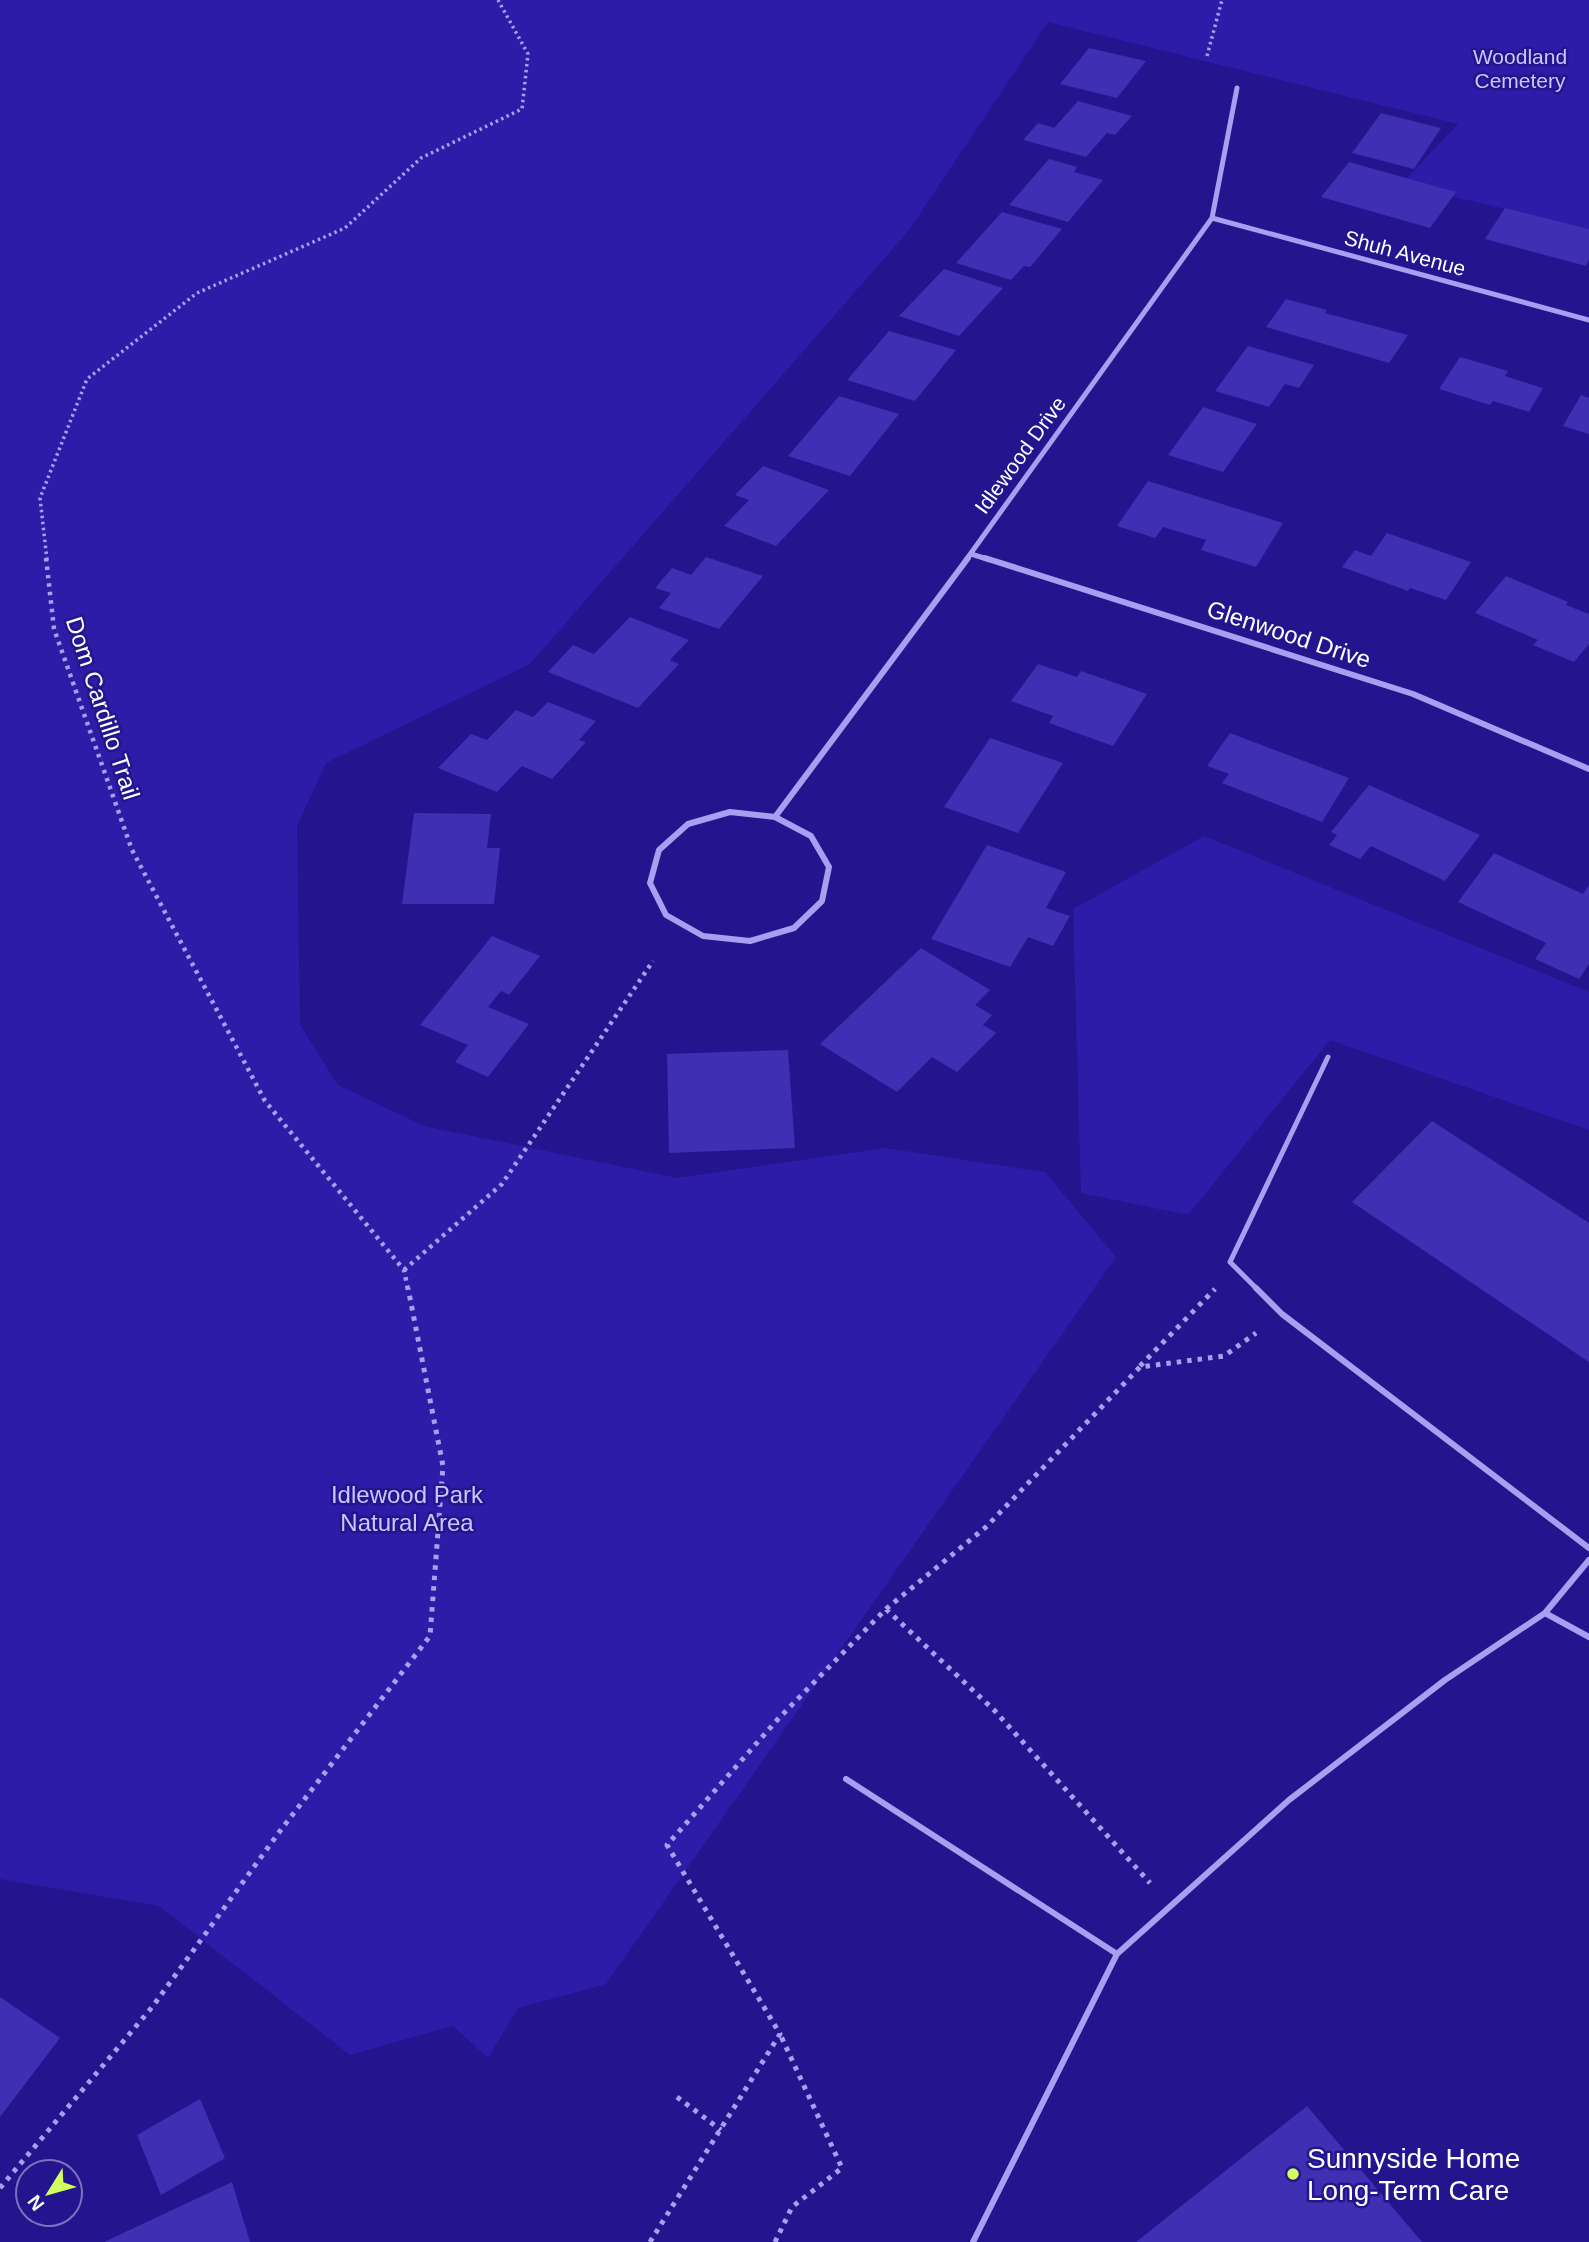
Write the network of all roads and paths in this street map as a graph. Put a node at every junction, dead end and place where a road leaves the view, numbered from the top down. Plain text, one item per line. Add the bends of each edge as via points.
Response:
1 (498, 0) edge
2 (1222, 0) edge
3 (1207, 56) dead end
4 (1237, 88) dead end
5 (1212, 218) junction
6 (1589, 320) edge
7 (971, 554) junction
8 (1589, 769) edge
9 (775, 817) junction
10 (653, 961) dead end
11 (1328, 1057) dead end
12 (1230, 1262) junction
13 (404, 1270) junction
14 (1282, 1314) junction
15 (1140, 1367) junction
16 (1589, 1548) edge
17 (1589, 1560) edge
18 (886, 1609) junction
19 (1545, 1613) junction
20 (1589, 1637) edge
21 (846, 1779) dead end
22 (1171, 1906) junction
23 (1116, 1954) junction
24 (780, 2034) junction
25 (677, 2097) dead end
26 (720, 2130) junction
27 (0, 2188) edge
28 (650, 2242) edge
29 (775, 2242) edge
30 (973, 2242) edge

1 - 13 path, Dom Cardillo Trail via 528,54 522,109 421,158 345,228 197,293 88,379 40,498 54,629 132,850 265,1101
2 - 3 path
4 - 5 street, Idlewood Drive
5 - 6 street, Shuh Avenue
5 - 7 street, Idlewood Drive
7 - 8 street, Glenwood Drive via 1413,694
7 - 9 street, Idlewood Drive
9 - 9 street via 730,812 698,821 688,824 659,850 650,883 666,915 703,936 750,941 794,928 822,901 829,867 811,836
10 - 13 path via 502,1184
11 - 12 lane
12 - 14 lane
12 - 15 path via 1214,1291
13 - 27 path via 443,1466 430,1636 153,2006
14 - 15 path via 1224,1356
14 - 16 lane
15 - 18 path via 986,1527
17 - 19 lane
18 - 22 path via 994,1710
18 - 24 path via 778,1719 667,1845
19 - 20 lane
19 - 22 lane via 1445,1680 1289,1800
21 - 23 lane
22 - 23 lane
23 - 30 lane
24 - 26 path
24 - 29 path via 842,2168 792,2207
25 - 26 path
26 - 28 path

